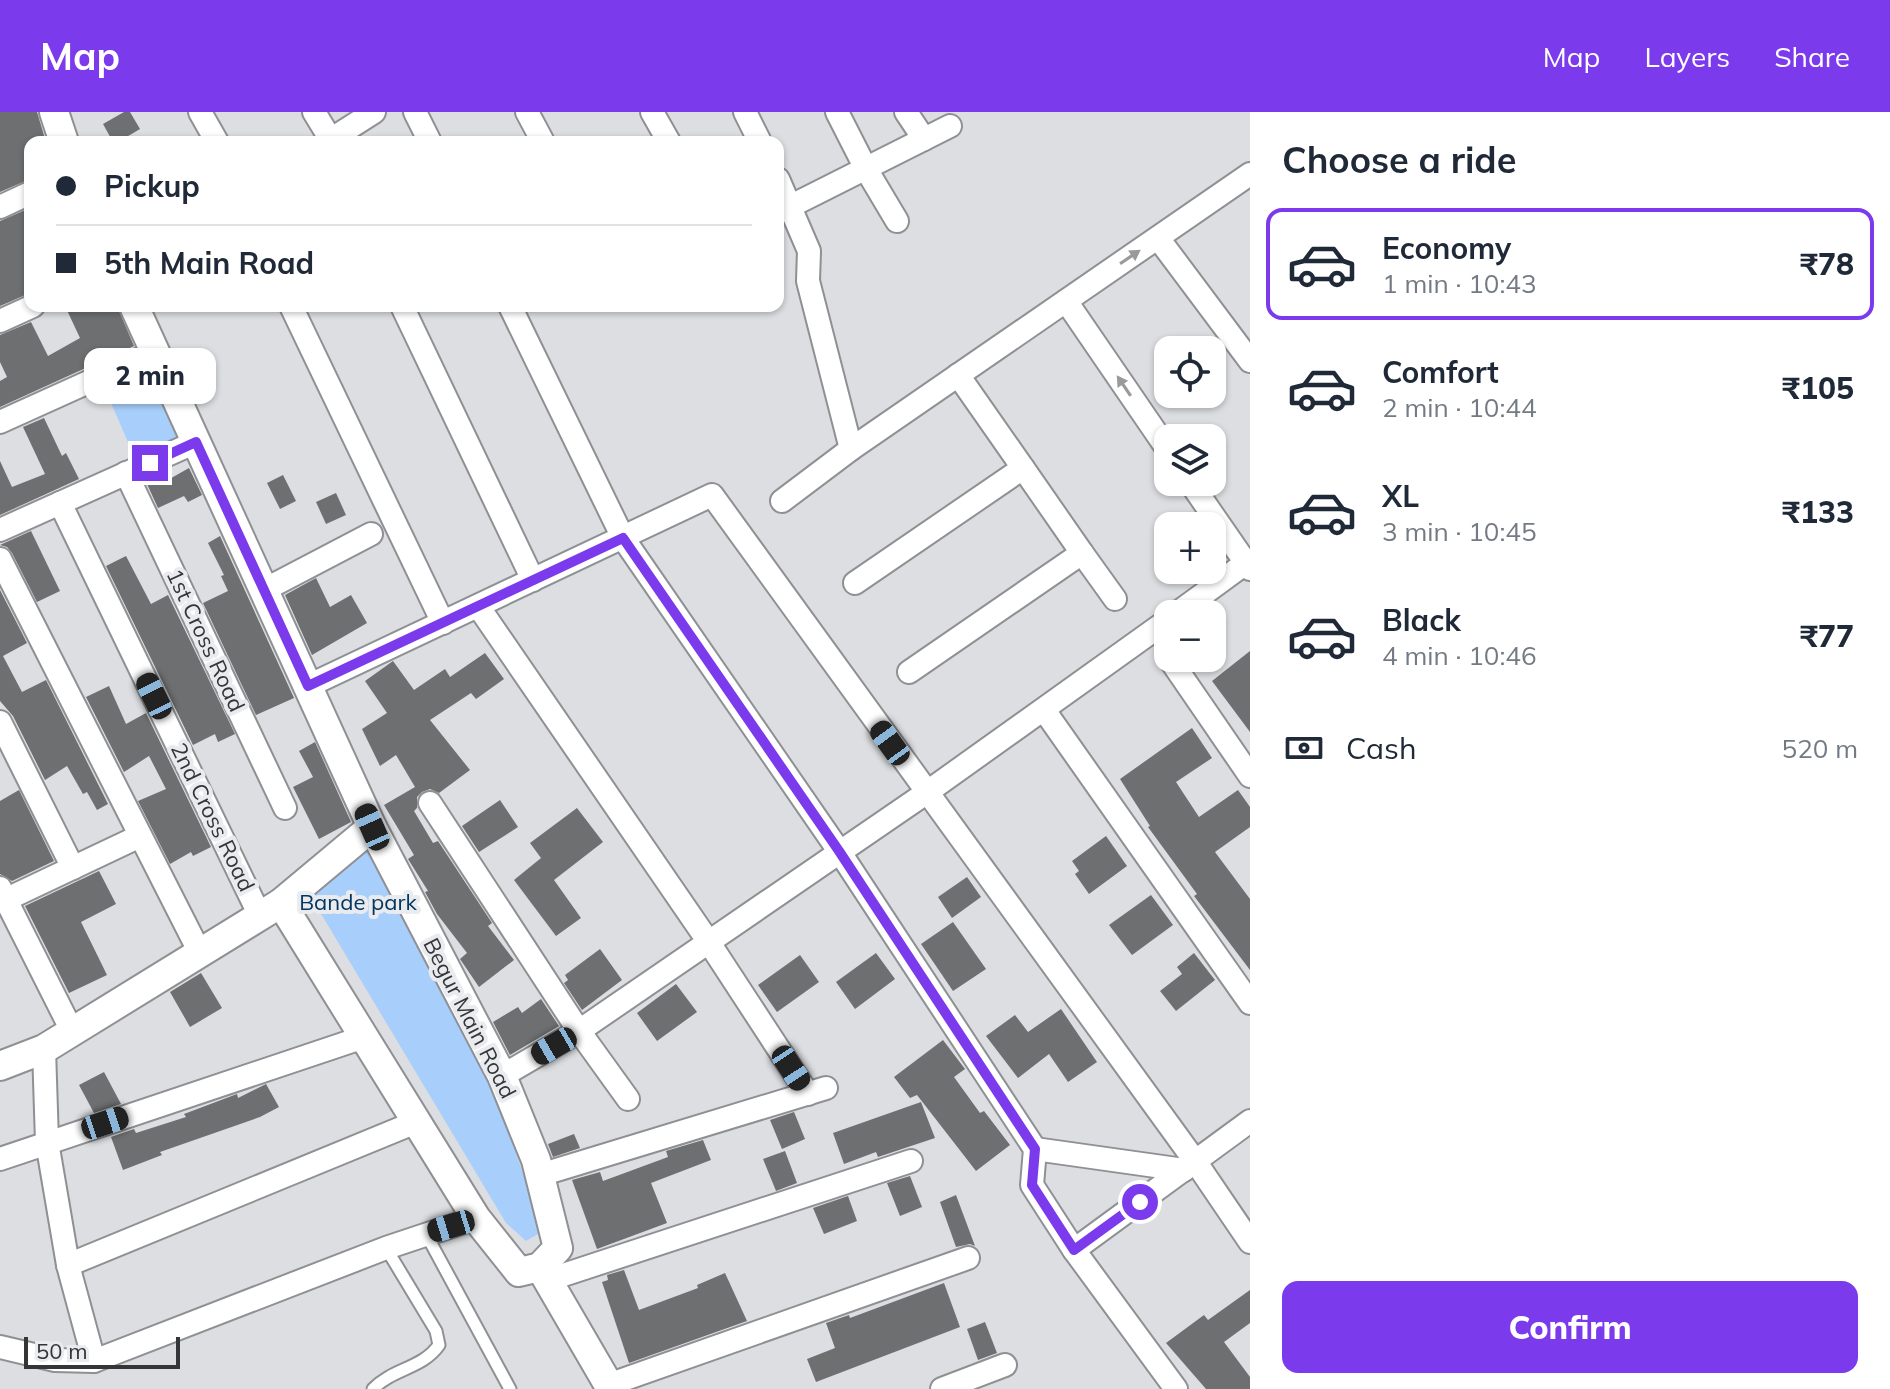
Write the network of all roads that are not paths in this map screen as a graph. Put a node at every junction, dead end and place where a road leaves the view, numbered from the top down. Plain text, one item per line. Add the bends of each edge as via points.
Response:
1 (54, 112) edge
2 (200, 112) edge
3 (314, 112) edge
4 (374, 112) edge
5 (415, 112) edge
6 (527, 112) edge
7 (652, 112) edge
8 (745, 112) edge
9 (837, 112) edge
10 (906, 112) edge
11 (950, 126) dead end
12 (62, 136) edge
13 (214, 136) edge
14 (326, 136) edge
15 (337, 136) edge
16 (427, 136) edge
17 (540, 136) edge
18 (666, 136) edge
19 (757, 136) edge
20 (924, 139) junction
21 (866, 169) junction
22 (1250, 174) edge
23 (24, 196) edge
24 (0, 207) edge
25 (785, 209) edge
26 (897, 221) dead end
27 (1158, 238) junction
28 (1066, 301) junction
29 (24, 310) edge
30 (137, 312) edge
31 (294, 312) edge
32 (405, 312) edge
33 (513, 312) edge
34 (0, 321) edge
35 (155, 352) junction
36 (1250, 361) edge
37 (958, 375) junction
38 (0, 422) edge
39 (1154, 430) edge
40 (196, 442) junction
41 (851, 449) junction
42 (1023, 468) junction
43 (126, 473) junction
44 (1200, 496) edge
45 (782, 501) dead end
46 (60, 503) junction
47 (0, 530) edge
48 (371, 534) dead end
49 (623, 538) junction
50 (1082, 553) junction
51 (0, 559) edge
52 (1249, 564) edge
53 (533, 580) junction
54 (855, 583) dead end
55 (264, 590) junction
56 (1115, 599) dead end
57 (1196, 600) edge
58 (478, 606) junction
59 (443, 623) junction
60 (1154, 630) edge
61 (909, 672) dead end
62 (1178, 672) edge
63 (308, 686) junction
64 (1044, 710) junction
65 (0, 722) edge
66 (1250, 776) edge
67 (926, 793) junction
68 (430, 803) dead end
69 (285, 808) dead end
70 (372, 827) junction
71 (140, 836) junction
72 (839, 851) junction
73 (73, 868) junction
74 (4, 894) edge
75 (270, 909) junction
76 (708, 941) junction
77 (200, 953) junction
78 (1250, 1003) edge
79 (72, 1031) junction
80 (579, 1031) junction
81 (364, 1037) junction
82 (44, 1049) junction
83 (0, 1066) edge
84 (502, 1076) junction
85 (628, 1099) dead end
86 (1250, 1121) edge
87 (416, 1122) junction
88 (47, 1142) junction
89 (1035, 1149) junction
90 (0, 1159) edge
91 (911, 1161) dead end
92 (1189, 1165) junction
93 (540, 1175) junction
94 (476, 1218) junction
95 (426, 1234) junction
96 (1250, 1242) edge
97 (386, 1248) junction
98 (1074, 1250) junction
99 (968, 1258) dead end
100 (68, 1265) junction
101 (544, 1274) junction
102 (0, 1347) edge
103 (94, 1361) junction
104 (1005, 1365) dead end
105 (610, 1387) edge
106 (373, 1389) edge
107 (510, 1389) edge
108 (942, 1389) edge
109 (1176, 1389) edge

1 - 12 street
2 - 13 street
3 - 14 street
4 - 15 street
5 - 16 street
6 - 17 street
7 - 18 street
8 - 19 street
9 - 21 street
10 - 20 street
11 - 20 street
20 - 21 street
21 - 25 street
21 - 26 street
22 - 27 street
23 - 24 street
25 - 41 street via 809,251 808,281
28 -> 27 street
27 - 36 street
28 - 37 street
39 -> 28 street
29 - 34 street
30 - 35 street, Begur Main Road
31 - 59 street
32 - 53 street
33 - 49 street
35 - 38 street
35 - 40 street, Begur Main Road
37 - 41 street
37 - 42 street
40 - 43 street
40 - 55 street, Begur Main Road
41 - 45 street
42 - 50 street
42 - 54 street
43 - 46 street
43 - 69 street, 1st Cross Road
44 - 52 street
46 - 47 street
46 - 75 street, 2nd Cross Road
48 - 55 street
49 - 53 street
49 - 67 street via 712,495
49 - 72 street
50 - 56 street
50 - 61 street
51 - 71 street
52 - 57 street
53 - 58 street
55 - 63 street, Begur Main Road
58 - 59 street
58 - 76 street
59 - 63 street
60 - 64 street
62 - 66 street
63 - 70 street, Begur Main Road
64 - 67 street
64 - 78 street
65 - 73 street
67 - 72 street
67 - 92 street
68 - 80 street
70 - 75 street
70 - 84 street, Begur Main Road
71 - 73 street
71 - 77 street
72 - 76 street
72 - 89 street
73 - 74 street
74 - 79 street
75 - 77 street
75 - 81 street
76 - 80 street
76 - 93 street via 817,1091
77 - 79 street
79 - 82 street
80 - 84 street
80 - 85 street
81 - 87 street
81 - 88 street
82 - 83 street
82 - 88 street
84 - 93 street, Begur Main Road
86 - 92 street
87 - 94 street
87 - 100 street
88 - 90 street
88 - 100 street
89 - 92 street
89 - 98 street via 1032,1185
91 - 101 street
92 - 96 street
92 - 98 street
93 - 101 street, Begur Main Road via 558,1248
94 - 95 street
94 - 101 street via 519,1272
95 - 97 street
95 - 107 lane
97 - 103 street
97 - 106 lane via 436,1331 439,1345 430,1358
98 - 109 street
99 - 105 street
100 - 103 street
101 - 105 street
102 - 103 street via 55,1360
104 - 108 street

